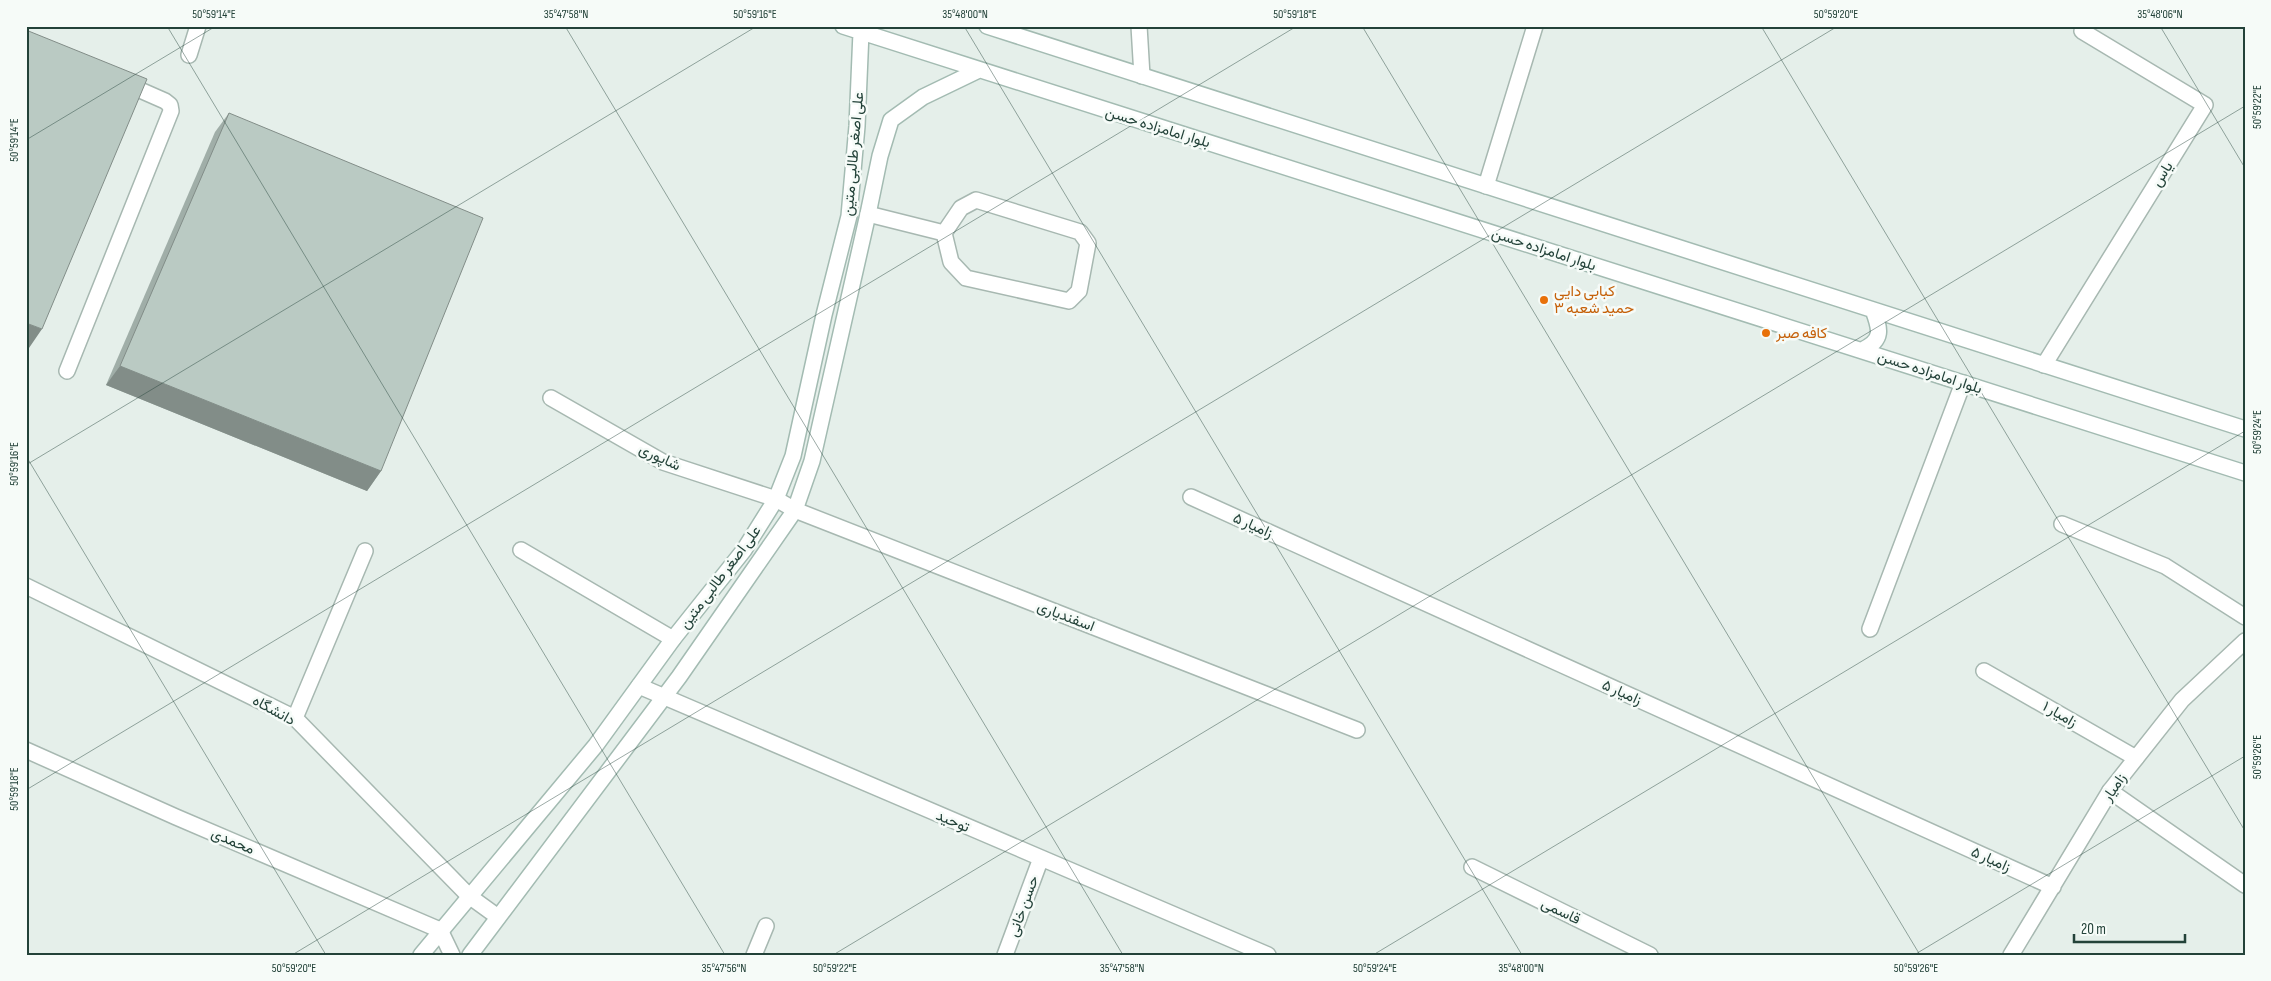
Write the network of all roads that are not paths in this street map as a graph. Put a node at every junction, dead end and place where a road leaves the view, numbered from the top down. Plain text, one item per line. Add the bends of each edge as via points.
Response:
1 (198, 26) edge
2 (843, 26) edge
3 (987, 26) edge
4 (1139, 26) edge
5 (1535, 26) edge
6 (2082, 31) dead end
7 (861, 32) junction
8 (189, 55) dead end
9 (979, 70) junction
10 (1142, 76) junction
11 (113, 79) edge
12 (1486, 186) junction
13 (868, 214) junction
14 (944, 233) junction
15 (1872, 310) junction
16 (1862, 350) junction
17 (2044, 365) junction
18 (67, 370) dead end
19 (1963, 383) junction
20 (551, 398) dead end
21 (2245, 429) edge
22 (2245, 473) edge
23 (1191, 497) dead end
24 (776, 499) junction
25 (794, 510) junction
26 (2062, 524) dead end
27 (521, 550) dead end
28 (365, 551) dead end
29 (26, 586) edge
30 (2245, 617) edge
31 (1870, 629) dead end
32 (673, 639) junction
33 (2245, 641) edge
34 (1984, 671) dead end
35 (639, 686) junction
36 (663, 697) junction
37 (295, 718) junction
38 (1358, 730) dead end
39 (26, 750) edge
40 (2136, 758) junction
41 (2110, 791) junction
42 (1041, 858) junction
43 (1472, 866) dead end
44 (2245, 886) edge
45 (2053, 887) junction
46 (469, 896) junction
47 (498, 917) junction
48 (766, 926) dead end
49 (440, 930) junction
50 (422, 955) edge
51 (452, 955) edge
52 (470, 955) edge
53 (754, 955) edge
54 (1005, 955) edge
55 (1268, 955) edge
56 (1650, 955) edge
57 (2011, 955) edge

1 - 8 street
2 - 7 street, بلوار امامزاده حسن
3 - 10 street
4 - 10 street
5 - 12 street
6 - 17 street, یاس via 2205,105
7 - 9 street, بلوار امامزاده حسن
7 - 24 street, علی اصغر طالبی متین via 849,216 794,456
9 - 13 street, علی اصغر طالبی متین via 923,97 891,120
9 - 16 street, بلوار امامزاده حسن
10 - 12 street
11 - 18 street via 165,101 171,111
12 - 15 street
13 - 14 street
13 - 25 street, علی اصغر طالبی متین via 812,461
14 - 14 street via 951,262 966,278 1068,301 1079,291 1088,243 1080,232 976,200 961,208
15 - 16 street via 1878,324 1878,337 1872,346
15 - 17 street
16 - 19 street, بلوار امامزاده حسن
17 - 21 street
19 - 22 street, بلوار امامزاده حسن
19 - 31 street
20 - 24 street, شاپوری via 663,462
23 - 45 street, زامیار ۵
24 - 25 street, اسفندیاری
24 - 32 street, علی اصغر طالبی متین via 744,550
25 - 36 street, علی اصغر طالبی متین
25 - 38 street, اسفندیاری
26 - 30 street via 2165,566
27 - 32 street
28 - 37 street
29 - 37 street, دانشگاه
32 - 35 street, علی اصغر طالبی متین
33 - 40 street, زامیار via 2182,700
34 - 40 street, زامیار ۱
35 - 36 street, توحید
35 - 46 street, علی اصغر طالبی متین via 596,745
36 - 42 street, توحید
36 - 47 street, علی اصغر طالبی متین
37 - 46 street, دانشگاه
39 - 49 street, محمدی
40 - 41 street, زامیار
41 - 44 street
41 - 45 street, زامیار
42 - 54 street, حسن خانی
42 - 55 street, توحید
43 - 56 street, قاسمی
45 - 57 street, زامیار
46 - 47 street, دانشگاه
46 - 49 street, علی اصغر طالبی متین
47 - 52 street, علی اصغر طالبی متین
48 - 53 street
49 - 50 street, علی اصغر طالبی متین
49 - 51 street

